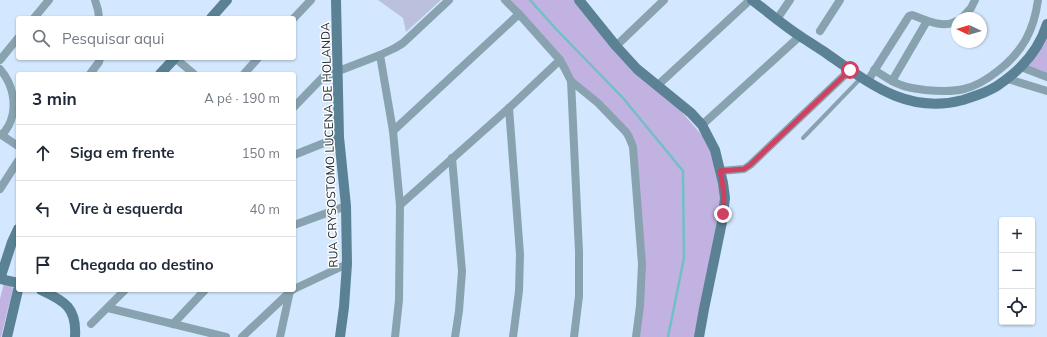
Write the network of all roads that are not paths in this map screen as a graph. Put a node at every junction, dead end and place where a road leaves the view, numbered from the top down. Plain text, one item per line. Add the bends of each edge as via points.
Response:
1 (49, 0) edge
2 (95, 0) edge
3 (227, 0) edge
4 (311, 0) edge
5 (336, 0) edge
6 (449, 0) edge
7 (505, 0) edge
8 (579, 0) edge
9 (664, 0) edge
10 (751, 0) edge
11 (790, 0) edge
12 (840, 0) edge
13 (975, 0) edge
14 (1038, 0) edge
15 (967, 12) edge
16 (520, 14) junction
17 (36, 16) edge
18 (99, 16) edge
19 (212, 16) edge
20 (296, 16) edge
21 (777, 19) junction
22 (927, 20) junction
23 (951, 24) edge
24 (1047, 24) edge
25 (820, 31) dead end
26 (800, 36) junction
27 (16, 40) edge
28 (616, 46) junction
29 (380, 55) junction
30 (0, 60) edge
31 (100, 60) edge
32 (173, 60) edge
33 (177, 60) edge
34 (256, 60) edge
35 (560, 60) junction
36 (1021, 67) junction
37 (0, 69) edge
38 (850, 70) junction
39 (874, 70) junction
40 (337, 71) junction
41 (92, 72) edge
42 (162, 72) edge
43 (192, 72) edge
44 (246, 72) edge
45 (1047, 77) edge
46 (1008, 79) junction
47 (864, 80) junction
48 (570, 81) junction
49 (892, 81) junction
50 (658, 85) junction
51 (1047, 91) edge
52 (296, 105) edge
53 (509, 108) junction
54 (702, 125) junction
55 (393, 131) junction
56 (1, 135) edge
57 (339, 137) junction
58 (802, 138) dead end
59 (16, 145) edge
60 (296, 154) edge
61 (452, 158) junction
62 (16, 164) edge
63 (720, 171) junction
64 (0, 189) edge
65 (400, 205) junction
66 (346, 206) junction
67 (296, 224) edge
68 (16, 233) edge
69 (347, 264) junction
70 (0, 279) edge
71 (16, 283) edge
72 (296, 288) edge
73 (18, 292) edge
74 (45, 292) edge
75 (123, 292) edge
76 (203, 292) edge
77 (290, 292) edge
78 (291, 292) edge
79 (108, 308) junction
80 (91, 324) dead end
81 (173, 324) junction
82 (7, 337) edge
83 (75, 337) edge
84 (226, 337) edge
85 (242, 337) edge
86 (280, 337) edge
87 (340, 337) edge
88 (395, 337) edge
89 (455, 337) edge
90 (513, 337) edge
91 (574, 337) edge
92 (636, 337) edge
93 (699, 337) edge

1 - 17 street
2 - 18 street
3 - 19 street
4 - 20 street
5 - 40 street, RUA CRYSOSTOMO LUCENA DE HOLANDA
6 - 29 street via 403,43
7 - 16 street
8 - 28 street
9 - 28 street
10 - 21 street
10 - 50 street
11 - 21 street
12 - 25 street
13 - 15 street
14 - 49 street via 1025,42 1009,62 984,81 964,89 931,91 908,88
16 - 35 street
16 - 55 street
21 - 26 street
22 - 23 street via 944,25
22 - 39 street via 909,16
22 - 49 street
24 - 36 street via 1034,51
26 - 38 street
26 - 54 street
27 - 30 street
28 - 50 street via 637,69
29 - 40 street
29 - 55 street
31 - 41 street
32 - 42 street
33 - 43 street
34 - 44 street
35 - 48 street
35 - 53 street
36 - 45 street
36 - 46 street
37 - 56 street via 11,86 14,99 9,124
38 - 47 street
38 - 63 street via 750,165 744,169
39 - 47 street
39 - 49 street
40 - 52 street via 323,77
40 - 57 street, RUA CRYSOSTOMO LUCENA DE HOLANDA
46 - 47 street via 976,96 933,104 898,98
46 - 51 street
47 - 58 lane
48 - 91 street via 579,252 579,296
48 - 92 street via 598,103 626,132 632,147 642,264
50 - 54 street via 691,112
53 - 61 street
53 - 90 street via 520,254 519,291
54 - 63 street via 715,150
55 - 65 street
56 - 59 street
57 - 60 street
57 - 66 street, RUA CRYSOSTOMO LUCENA DE HOLANDA
61 - 65 street
61 - 89 street via 462,271
62 - 64 street
63 - 93 street via 725,198 722,222
65 - 88 street via 400,300
66 - 67 street
66 - 69 street, RUA CRYSOSTOMO LUCENA DE HOLANDA
68 - 70 street
69 - 72 street
69 - 87 street, RUA CRYSOSTOMO LUCENA DE HOLANDA
70 - 71 street
73 - 82 street
74 - 83 street via 70,309 76,326
75 - 79 street
76 - 81 street
77 - 85 street
78 - 86 street
79 - 80 street
79 - 81 street
81 - 84 street

